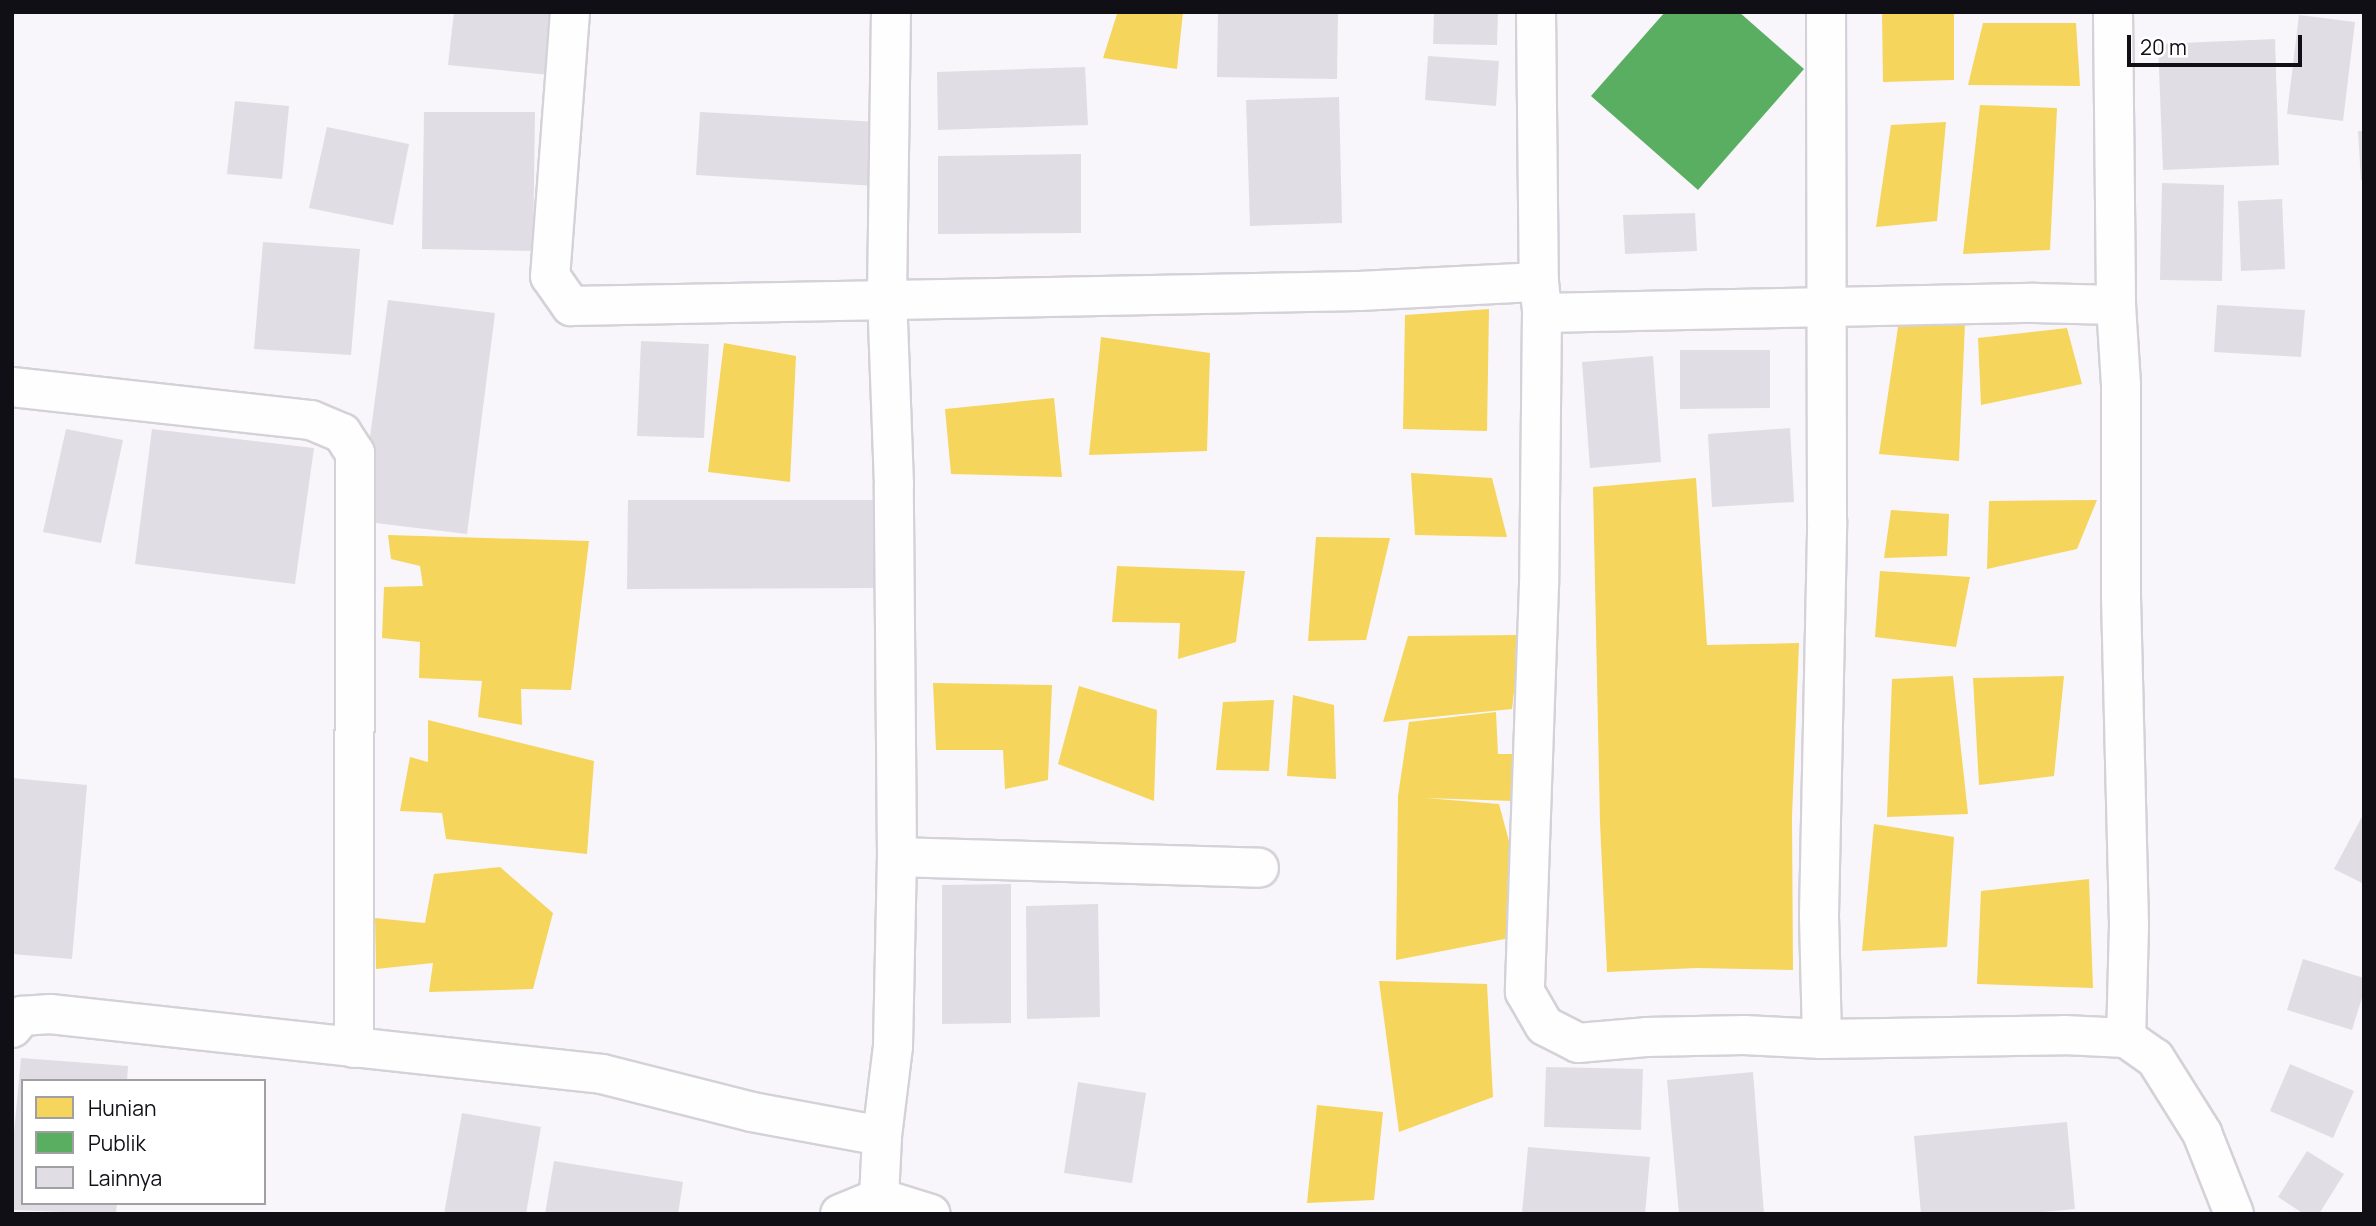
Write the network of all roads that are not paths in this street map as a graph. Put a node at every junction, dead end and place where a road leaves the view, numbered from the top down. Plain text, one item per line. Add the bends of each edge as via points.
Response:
1 (570, 12) edge
2 (891, 12) edge
3 (1536, 12) edge
4 (1826, 12) edge
5 (2113, 12) edge
6 (887, 298) junction
7 (1541, 298) junction
8 (2116, 305) junction
9 (1824, 306) junction
10 (12, 387) edge
11 (897, 857) junction
12 (1259, 868) dead end
13 (12, 1028) edge
14 (2126, 1038) junction
15 (1822, 1040) junction
16 (354, 1048) junction
17 (882, 1136) junction
18 (879, 1198) junction
19 (840, 1214) edge
20 (931, 1214) edge
21 (2234, 1214) edge

1 - 6 street via 550,276 571,306
2 - 6 street
3 - 7 street
4 - 9 street
5 - 8 street
6 - 7 street via 1346,291
6 - 11 street via 894,485
7 - 9 street
7 - 15 street via 1539,585 1525,992 1545,1026 1578,1043 1695,1036
8 - 9 street
8 - 14 street via 2129,926
9 - 15 street via 1827,521 1819,915
10 - 16 street via 311,420 342,433 355,453
11 - 12 street
11 - 17 street via 893,1046
13 - 16 street via 22,1016 50,1014
14 - 15 street
14 - 21 street via 2155,1058 2202,1133
16 - 17 street via 602,1074 752,1112
17 - 18 street
18 - 19 street
18 - 20 street

